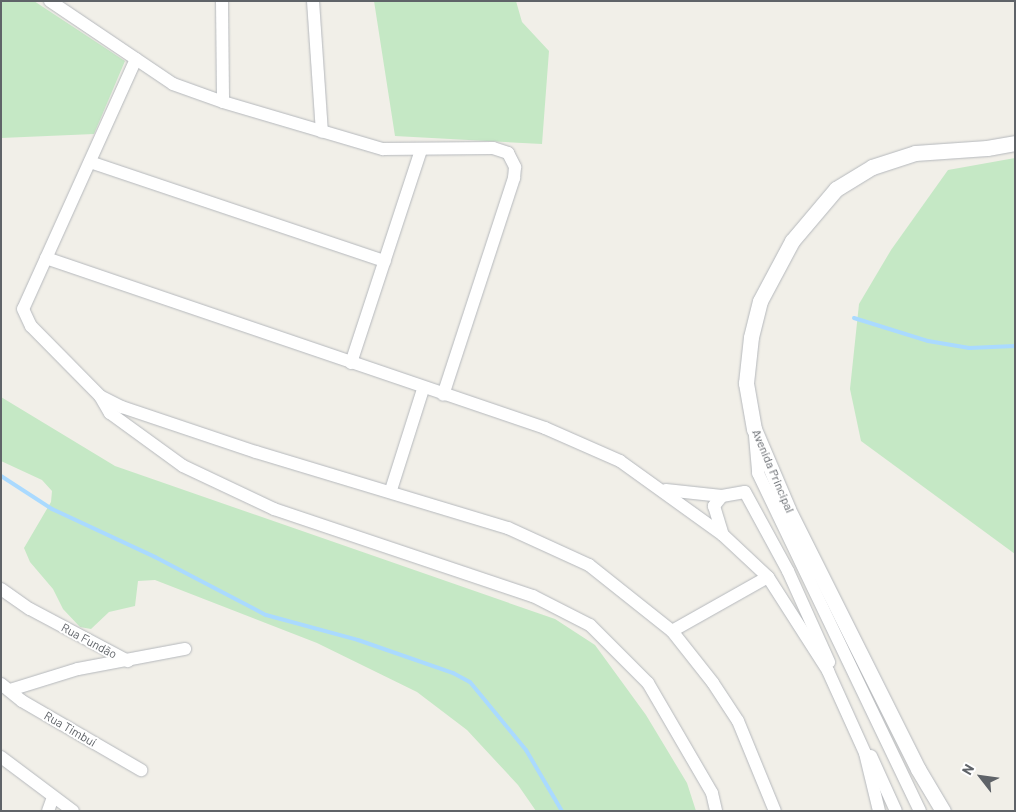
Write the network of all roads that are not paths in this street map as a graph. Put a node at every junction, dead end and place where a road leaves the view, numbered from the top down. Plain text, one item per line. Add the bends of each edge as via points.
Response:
1 (50, 1) edge
2 (222, 1) edge
3 (312, 1) edge
4 (136, 59) junction
5 (223, 102) junction
6 (322, 132) junction
7 (1015, 142) edge
8 (421, 150) junction
9 (90, 162) junction
10 (46, 258) junction
11 (385, 261) junction
12 (351, 363) junction
13 (423, 389) junction
14 (443, 395) junction
15 (100, 396) junction
16 (754, 429) junction
17 (391, 490) junction
18 (663, 490) junction
19 (722, 496) junction
20 (723, 535) junction
21 (803, 562) junction
22 (788, 571) junction
23 (768, 577) junction
24 (1, 589) edge
25 (672, 631) junction
26 (850, 647) junction
27 (185, 649) dead end
28 (128, 662) junction
29 (6, 687) edge
30 (1, 757) edge
31 (918, 769) junction
32 (141, 770) dead end
33 (53, 797) junction
34 (916, 809) edge
35 (48, 811) edge
36 (73, 811) edge
37 (716, 811) edge
38 (774, 811) edge
39 (879, 811) edge
40 (896, 811) edge
41 (943, 811) edge

1 - 4 street
2 - 5 street
3 - 6 street
4 - 5 street via 173,84
4 - 9 street
5 - 6 street
6 - 8 street via 383,149
7 - 16 street, Avenida Principal via 987,148 915,153 872,167 836,189 792,241 760,301 751,337 746,383
8 - 11 street
8 - 14 street via 493,148 508,153 515,167
9 - 10 street
9 - 11 street
10 - 12 street
10 - 15 street via 23,309 26,318
11 - 12 street
12 - 13 street
13 - 14 street
13 - 17 street
14 - 18 street via 580,442 620,461
15 - 17 street via 122,407 256,452
15 - 37 street via 110,413 183,466 274,509 533,596 590,625 648,683 712,793
16 - 21 street via 758,474
16 - 26 street, Avenida Principal
17 - 25 street via 508,528 589,565
18 - 19 street
18 - 20 street
19 - 20 street via 714,506
19 - 22 street via 745,492
20 - 23 street
21 - 22 street
21 - 26 street
22 - 40 street
23 - 25 street
23 - 39 street via 828,671 865,753
24 - 28 street, Rua Fundão via 30,609
25 - 38 street via 738,721
26 - 31 street, Avenida Principal
26 - 34 street
27 - 28 street, Rua Fundão
28 - 29 street via 78,669
29 - 32 street, Rua Timbuí via 22,701
30 - 33 street
31 - 34 street
31 - 41 street, Avenida Principal
33 - 35 street
33 - 36 street

